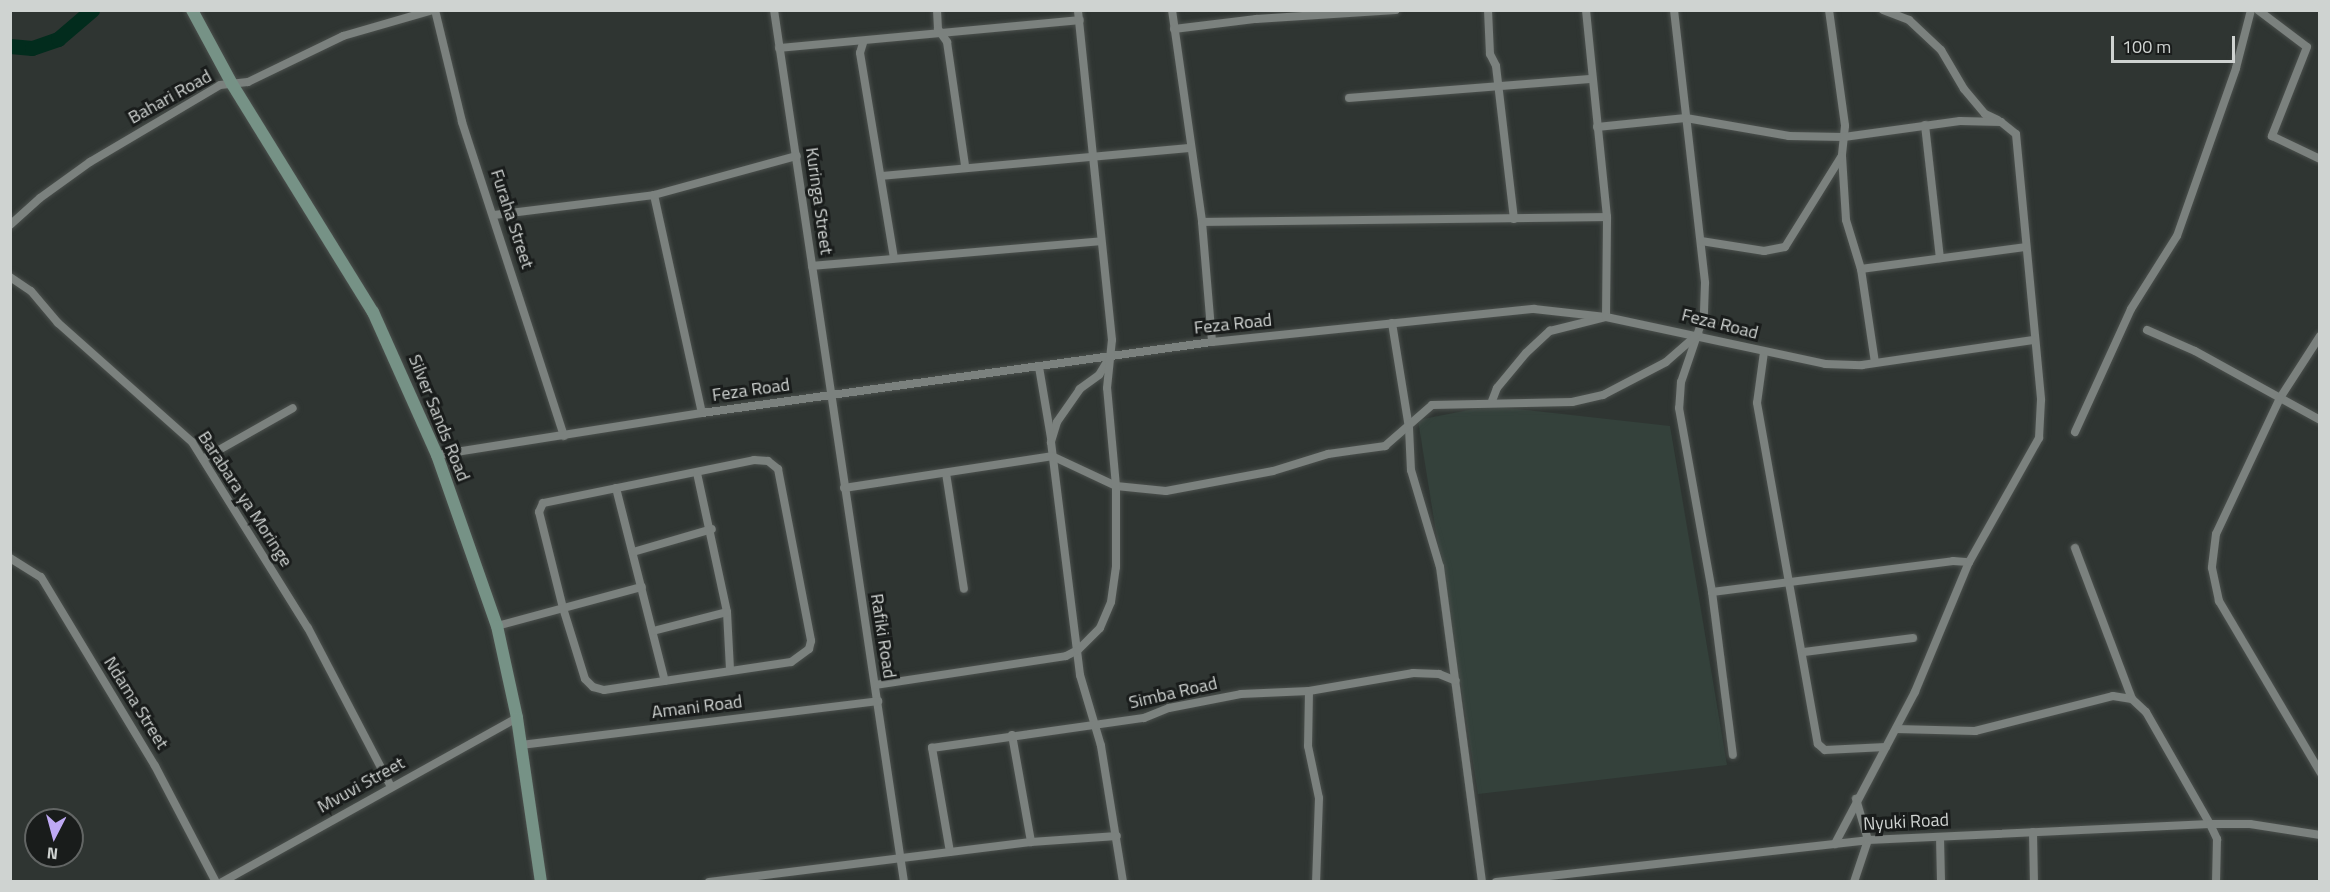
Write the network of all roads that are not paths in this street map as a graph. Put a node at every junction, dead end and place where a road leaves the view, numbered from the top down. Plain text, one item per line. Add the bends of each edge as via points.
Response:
1 (192, 10) edge
2 (434, 10) edge
3 (774, 10) edge
4 (938, 10) edge
5 (1078, 10) edge
6 (1172, 10) edge
7 (1396, 10) edge
8 (1488, 10) edge
9 (1586, 10) edge
10 (1674, 10) edge
11 (1829, 10) edge
12 (1883, 10) edge
13 (2251, 10) edge
14 (2258, 10) edge
15 (1080, 20) junction
16 (1174, 29) junction
17 (942, 35) junction
18 (863, 43) junction
19 (779, 48) junction
20 (1592, 79) junction
21 (232, 84) junction
22 (1499, 86) junction
23 (1349, 98) dead end
24 (1686, 118) junction
25 (2001, 122) junction
26 (1925, 126) junction
27 (1597, 128) junction
28 (1844, 137) junction
29 (1191, 148) junction
30 (797, 156) junction
31 (1842, 156) junction
32 (1093, 157) junction
33 (2319, 159) edge
34 (965, 166) junction
35 (881, 176) junction
36 (654, 195) junction
37 (494, 215) junction
38 (1607, 217) junction
39 (1514, 219) junction
40 (1202, 222) junction
41 (10, 225) edge
42 (1101, 241) junction
43 (1701, 241) junction
44 (2025, 247) junction
45 (894, 258) junction
46 (1940, 258) junction
47 (812, 266) junction
48 (1861, 269) junction
49 (10, 277) edge
50 (1606, 316) junction
51 (1392, 323) junction
52 (2147, 330) dead end
53 (1698, 334) junction
54 (2319, 336) edge
55 (2032, 340) junction
56 (1212, 342) junction
57 (1764, 352) junction
58 (1111, 357) junction
59 (1875, 363) junction
60 (1039, 367) junction
61 (832, 396) junction
62 (2280, 398) junction
63 (1492, 401) junction
64 (293, 408) dead end
65 (702, 413) junction
66 (2319, 420) edge
67 (1409, 428) junction
68 (2075, 432) dead end
69 (564, 436) junction
70 (1051, 442) junction
71 (437, 455) junction
72 (1052, 456) junction
73 (203, 459) junction
74 (697, 472) junction
75 (946, 473) junction
76 (1116, 486) junction
77 (616, 488) junction
78 (844, 488) junction
79 (712, 529) junction
80 (2074, 548) dead end
81 (633, 552) junction
82 (10, 558) edge
83 (1969, 562) junction
84 (1790, 582) junction
85 (642, 587) junction
86 (964, 589) dead end
87 (1712, 592) junction
88 (563, 608) junction
89 (727, 612) junction
90 (497, 626) junction
91 (653, 631) junction
92 (1913, 638) dead end
93 (1078, 650) junction
94 (1804, 652) junction
95 (730, 670) junction
96 (665, 681) junction
97 (1456, 681) junction
98 (875, 685) junction
99 (1309, 691) junction
100 (2132, 699) junction
101 (878, 701) junction
102 (517, 718) junction
103 (1092, 724) junction
104 (1896, 729) junction
105 (1012, 735) junction
106 (521, 746) junction
107 (1886, 747) junction
108 (1733, 755) dead end
109 (2319, 772) edge
110 (391, 788) junction
111 (1856, 799) junction
112 (2211, 824) junction
113 (2033, 832) junction
114 (2319, 835) edge
115 (1117, 836) junction
116 (1940, 837) junction
117 (1868, 840) junction
118 (1031, 842) junction
119 (1835, 843) junction
120 (950, 852) junction
121 (902, 859) junction
122 (758, 879) edge
123 (216, 882) edge
124 (222, 882) edge
125 (541, 882) edge
126 (709, 882) edge
127 (904, 882) edge
128 (1123, 882) edge
129 (1317, 882) edge
130 (1482, 882) edge
131 (1496, 882) edge
132 (1854, 882) edge
133 (1941, 882) edge
134 (2034, 882) edge
135 (2216, 882) edge

1 - 21 street, Silver Sands Road
2 - 21 street, Bahari Road via 344,36 248,81
2 - 37 street, Furaha Street via 450,81
3 - 19 street, Kuringa Street
4 - 17 street via 938,29
5 - 15 street
6 - 16 street
7 - 16 street
8 - 22 street via 1490,54
9 - 20 street
10 - 24 street
11 - 28 street
12 - 25 street via 1909,20 1941,50 1964,89 1985,114
13 - 68 street via 2236,68 2177,236 2131,309
14 - 33 street via 2307,47 2272,136
15 - 17 street
15 - 32 street
16 - 29 street
17 - 18 street
17 - 34 street
18 - 19 street
18 - 35 street via 860,53
19 - 30 street, Kuringa Street
20 - 22 street
20 - 27 street
21 - 41 street, Bahari Road via 220,85 90,162
21 - 71 street, Silver Sands Road via 373,312
22 - 23 street
22 - 39 street
24 - 27 street
24 - 28 street via 1789,136
24 - 43 street
25 - 26 street
25 - 44 street via 2012,128 2017,140
26 - 28 street
26 - 46 street
27 - 38 street
28 - 31 street
29 - 32 street
29 - 40 street
30 - 36 street
30 - 47 street, Kuringa Street
31 - 43 street via 1785,248 1764,251
31 - 48 street via 1846,220
32 - 34 street
32 - 42 street
34 - 35 street
35 - 45 street
36 - 37 street
36 - 65 street
37 - 69 street, Furaha Street
38 - 39 street
38 - 50 street
39 - 40 street
40 - 56 street
42 - 45 street
42 - 58 street
43 - 53 street via 1706,283
44 - 46 street
44 - 55 street
45 - 47 street
46 - 48 street
47 - 61 street, Kuringa Street
48 - 59 street
49 - 73 street, Barabara ya Moringe via 31,291 58,322 192,442
50 - 51 street, Feza Road via 1534,309
50 - 53 street, Feza Road
50 - 63 street via 1550,331 1497,388
51 - 56 street, Feza Road
51 - 67 street
52 - 62 street
53 - 57 street, Feza Road
53 - 63 street via 1656,369 1603,395 1572,402
53 - 87 street via 1681,382 1679,408
54 - 62 street
55 - 59 street, Feza Road
55 - 83 street via 2041,400 2040,438
56 - 58 street, Feza Road
57 - 59 street, Feza Road via 1825,364
57 - 84 street via 1757,403
58 - 60 street, Feza Road
58 - 70 street via 1099,375 1080,389 1057,422
58 - 76 street via 1107,388
60 - 61 street, Feza Road
60 - 70 street
61 - 65 street, Feza Road
61 - 78 street, Rafiki Road
62 - 66 street
62 - 109 street via 2216,534 2212,568 2219,601
63 - 67 street via 1432,405 1414,418
64 - 73 street
65 - 69 street, Feza Road
67 - 76 street via 1385,446 1328,454 1273,471 1166,491
67 - 97 street via 1411,470 1440,567
69 - 71 street, Feza Road
70 - 72 street
71 - 90 street, Silver Sands Road
72 - 75 street
72 - 76 street
72 - 93 street
73 - 110 street, Barabara ya Moringe via 308,628
74 - 77 street
74 - 79 street
74 - 95 street via 761,459 778,469 811,641 805,655 791,662
75 - 78 street
75 - 86 street
76 - 93 street via 1116,567 1111,602 1100,628
77 - 81 street
77 - 88 street via 552,498 540,507
78 - 98 street, Rafiki Road
79 - 81 street
79 - 89 street
80 - 100 street
81 - 85 street
82 - 123 street, Ndama Street via 41,577 155,766
83 - 84 street
83 - 104 street
84 - 87 street
84 - 94 street
85 - 88 street
85 - 91 street
87 - 108 street
88 - 90 street
88 - 96 street via 585,679 593,687 604,690
89 - 91 street
89 - 95 street
90 - 102 street, Silver Sands Road
91 - 96 street
92 - 94 street
93 - 98 street via 1066,656
93 - 103 street
94 - 107 street via 1820,748
95 - 96 street
97 - 99 street, Simba Road via 1439,674 1413,673
97 - 130 street
98 - 101 street, Rafiki Road
99 - 103 street, Simba Road via 1241,694 1169,708 1144,718
99 - 129 street via 1308,746 1320,798
100 - 104 street via 2114,696 1975,732
100 - 112 street via 2146,712
101 - 106 street, Amani Road
101 - 121 street, Rafiki Road
102 - 106 street, Silver Sands Road
102 - 110 street, Mvuvi Street
103 - 105 street, Simba Road
103 - 115 street via 1101,746
104 - 107 street
105 - 118 street
105 - 120 street, Simba Road via 932,748
106 - 125 street, Silver Sands Road
107 - 111 street
110 - 124 street, Mvuvi Street
111 - 117 street
111 - 119 street
112 - 113 street, Nyuki Road
112 - 114 street, Nyuki Road via 2250,824
112 - 135 street via 2217,839
113 - 116 street, Nyuki Road
113 - 134 street
115 - 118 street
115 - 128 street
116 - 117 street, Nyuki Road
116 - 133 street
117 - 119 street, Nyuki Road
117 - 132 street
118 - 120 street
119 - 131 street, Nyuki Road
120 - 121 street
121 - 122 street
121 - 127 street, Rafiki Road
122 - 126 street

